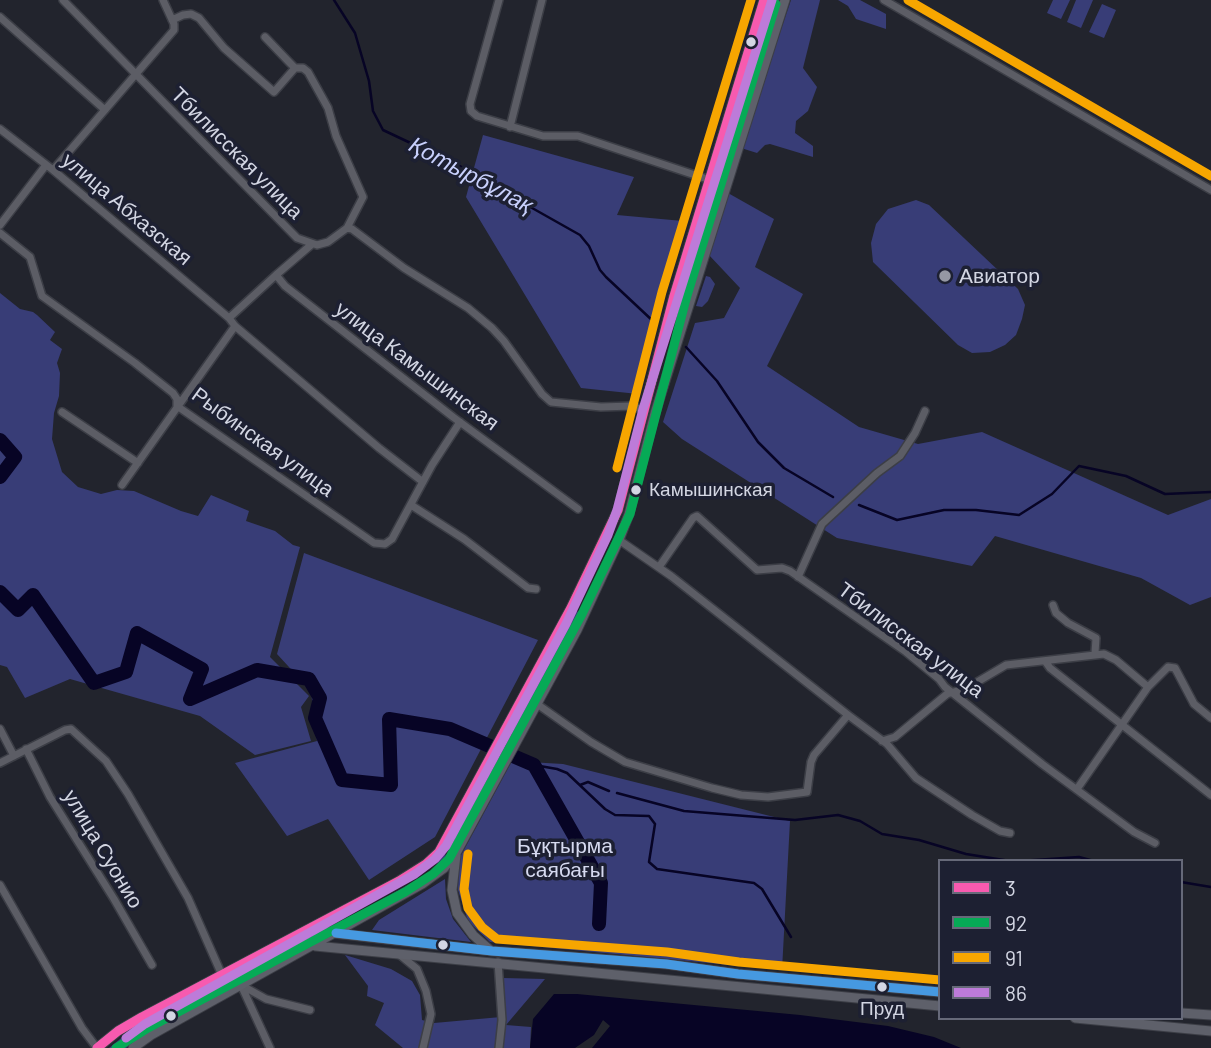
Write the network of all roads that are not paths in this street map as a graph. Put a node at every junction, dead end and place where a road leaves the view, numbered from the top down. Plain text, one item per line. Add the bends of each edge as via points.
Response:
1 (63, 0) edge
2 (163, 0) edge
3 (499, 0) edge
4 (542, 0) edge
5 (764, 0) edge
6 (785, 0) edge
7 (884, 0) edge
8 (0, 17) edge
9 (172, 20) junction
10 (265, 37) dead end
11 (295, 68) junction
12 (135, 74) junction
13 (105, 110) junction
14 (510, 127) junction
15 (0, 129) edge
16 (49, 167) junction
17 (708, 180) junction
18 (725, 185) junction
19 (1211, 190) edge
20 (0, 225) edge
21 (347, 228) junction
22 (0, 233) edge
23 (311, 245) junction
24 (276, 275) junction
25 (674, 296) junction
26 (693, 298) junction
27 (229, 318) junction
28 (234, 326) junction
29 (177, 406) junction
30 (643, 410) junction
31 (925, 411) dead end
32 (62, 412) dead end
33 (460, 422) junction
34 (138, 463) junction
35 (423, 482) junction
36 (122, 485) dead end
37 (411, 505) junction
38 (578, 509) dead end
39 (619, 540) junction
40 (659, 567) junction
41 (798, 577) junction
42 (536, 589) dead end
43 (1053, 605) dead end
44 (1095, 653) junction
45 (1045, 661) junction
46 (1148, 687) junction
47 (955, 694) junction
48 (537, 704) junction
49 (848, 715) junction
50 (1211, 718) edge
51 (1121, 724) junction
52 (0, 729) edge
53 (882, 741) junction
54 (26, 750) junction
55 (14, 755) junction
56 (0, 763) edge
57 (1077, 789) junction
58 (1211, 795) edge
59 (1010, 833) dead end
60 (1155, 843) dead end
61 (456, 853) junction
62 (0, 885) edge
63 (354, 904) junction
64 (347, 931) junction
65 (302, 932) junction
66 (336, 933) junction
67 (313, 946) junction
68 (357, 949) junction
69 (492, 951) junction
70 (400, 956) junction
71 (498, 962) junction
72 (152, 965) dead end
73 (222, 975) junction
74 (241, 985) junction
75 (938, 992) edge
76 (938, 1006) edge
77 (310, 1010) dead end
78 (1183, 1013) edge
79 (1211, 1015) edge
80 (142, 1017) junction
81 (1096, 1020) edge
82 (1211, 1031) edge
83 (151, 1035) junction
84 (97, 1048) edge
85 (133, 1048) edge
86 (270, 1048) edge
87 (422, 1048) edge
88 (499, 1048) edge

1 - 12 street, Тбилисская улица
2 - 9 street
3 - 14 street via 470,104 477,116
4 - 14 street
5 - 17 main road
6 - 18 main road
7 - 19 street
8 - 13 street
9 - 11 street via 183,15 199,18 274,92
9 - 12 street via 174,30
10 - 11 street
11 - 21 street via 308,72 328,108 363,197
12 - 13 street
12 - 23 street, Тбилисская улица via 279,221
13 - 16 street
14 - 17 street via 543,136 578,136
15 - 16 street, улица Абхазская
16 - 20 street
16 - 27 street, улица Абхазская
17 - 18 street
17 - 25 main road
18 - 26 main road
21 - 23 street, Тбилисская улица via 328,243
21 - 30 street via 484,321 551,402
22 - 29 street, Рыбинская улица via 30,257 41,296 173,393
23 - 24 street
24 - 27 street
24 - 33 street, улица Камышинская
25 - 26 main road via 681,302
25 - 30 main road
26 - 39 main road
27 - 28 street, улица Абхазская
28 - 29 street
28 - 35 street, улица Абхазская
29 - 34 street
29 - 37 street, Рыбинская улица via 374,543 385,544 392,538
30 - 63 main road via 611,526 439,852 399,881
31 - 41 street via 900,456 822,524
32 - 34 street
33 - 35 street, Рыбинская улица
33 - 38 street, улица Камышинская
34 - 36 street
35 - 37 street, Рыбинская улица
37 - 42 street via 528,588
39 - 40 street
39 - 48 main road
40 - 41 street, Тбилисская улица via 697,516 757,570 782,568
40 - 49 street
41 - 47 street, Тбилисская улица via 906,652
43 - 44 street via 1068,624 1096,638
44 - 45 street
44 - 46 street via 1116,660
45 - 47 street via 1006,665
45 - 51 street
46 - 50 street via 1168,667 1175,668 1194,704
46 - 51 street
47 - 53 street via 947,695 895,737
47 - 57 street, Тбилисская улица
48 - 49 street via 625,762 712,788 768,797 807,792 814,755
48 - 61 main road
49 - 53 street
51 - 57 street
51 - 58 street
52 - 55 street
53 - 59 street via 916,778 972,815
54 - 55 street
54 - 72 street, улица Суонио
54 - 73 street via 71,729 113,768 188,898
55 - 56 street
57 - 60 street, Тбилисская улица
61 - 64 main road via 422,884
61 - 69 main road via 452,890 457,913
62 - 84 street
63 - 64 main road
63 - 65 main road
64 - 66 main road
64 - 68 main road
64 - 69 main road
65 - 66 main road
65 - 73 main road
66 - 67 main road
67 - 68 main road
67 - 74 main road
68 - 70 main road
69 - 75 main road
70 - 71 main road
70 - 87 street via 417,969 426,991 431,1014
71 - 76 main road
71 - 88 street
73 - 80 main road
74 - 77 street via 266,999
74 - 83 main road
74 - 86 street
78 - 79 main road
80 - 83 main road
80 - 84 main road
81 - 82 main road
83 - 85 main road

